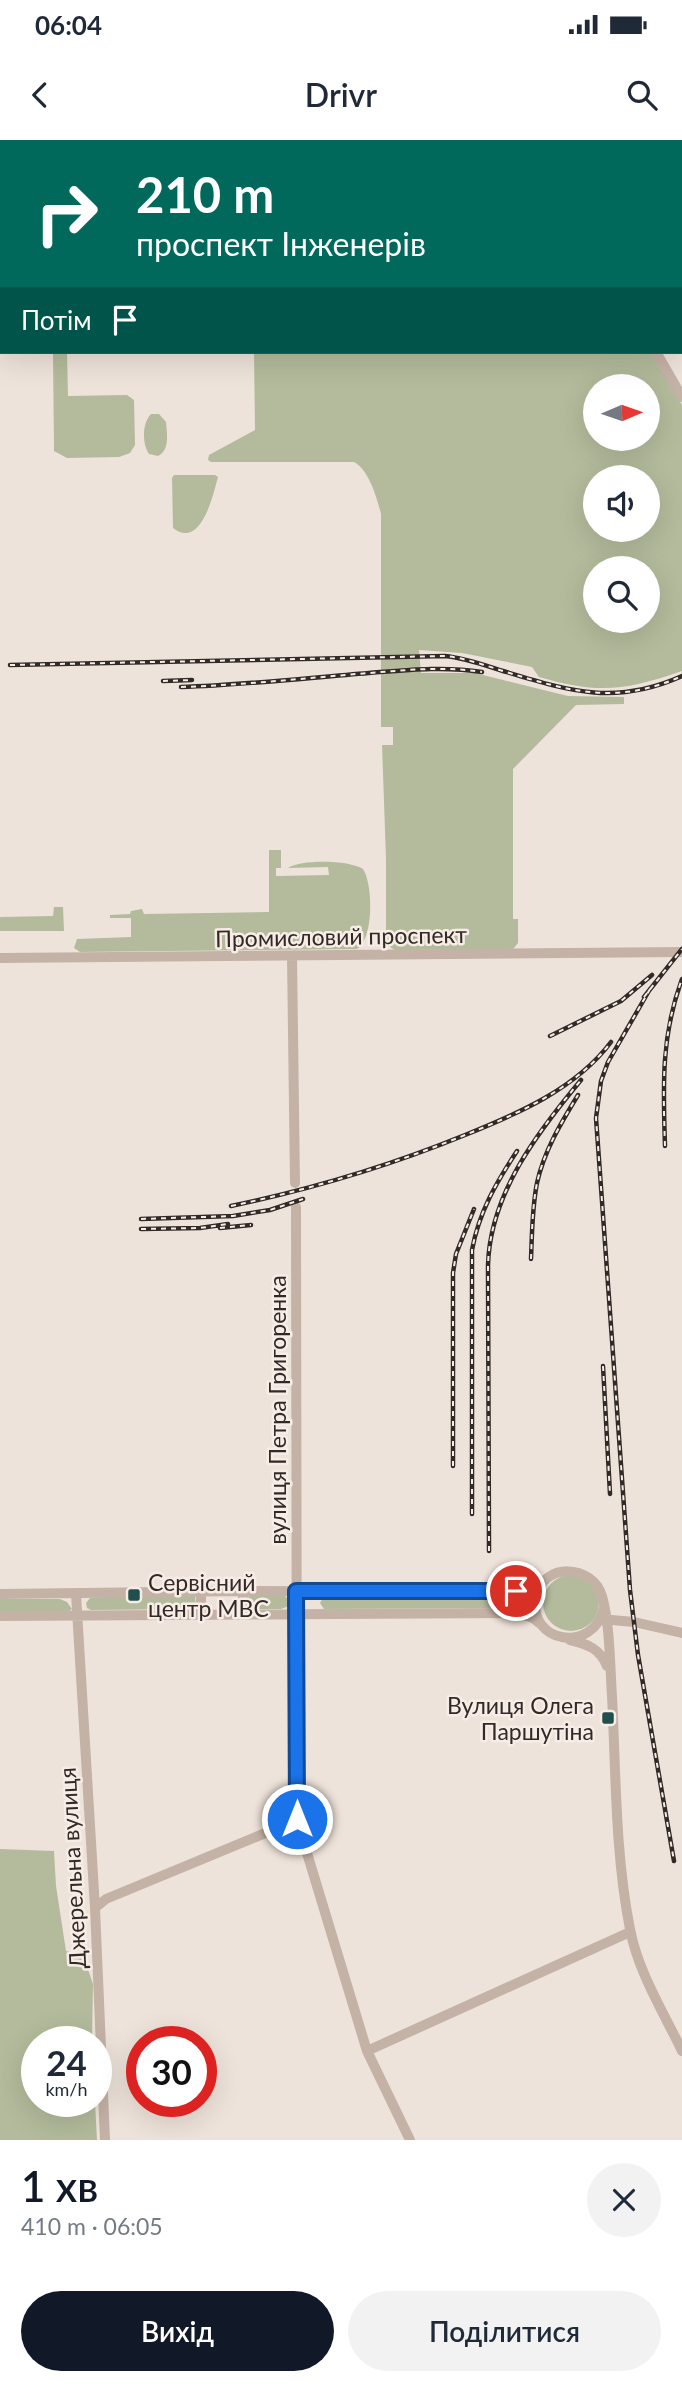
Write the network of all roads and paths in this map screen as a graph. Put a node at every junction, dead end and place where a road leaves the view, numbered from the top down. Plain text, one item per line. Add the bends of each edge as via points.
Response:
1 (657, 354) edge
2 (682, 397) edge
3 (682, 953) edge
4 (292, 956) junction
5 (0, 958) edge
6 (295, 1183) dead end
7 (296, 1207) dead end
8 (547, 1578) junction
9 (243, 1591) junction
10 (296, 1591) junction
11 (516, 1591) junction
12 (201, 1592) junction
13 (0, 1594) edge
14 (76, 1594) junction
15 (296, 1613) junction
16 (201, 1614) junction
17 (243, 1614) junction
18 (603, 1614) junction
19 (77, 1615) junction
20 (537, 1615) junction
21 (0, 1616) edge
22 (548, 1630) junction
23 (682, 1633) edge
24 (564, 1638) junction
25 (611, 1676) junction
26 (297, 1819) junction
27 (95, 1908) junction
28 (630, 1932) junction
29 (367, 2051) junction
30 (682, 2051) edge
31 (104, 2140) edge
32 (410, 2140) edge

1 - 2 street
3 - 4 street, Промисловий проспект
4 - 5 street, Промисловий проспект
4 - 6 street
7 - 10 street, вулиця Петра Григоренка
8 - 11 street
8 - 18 street via 566,1570 589,1577 598,1586
8 - 20 street via 536,1595
9 - 10 street
9 - 12 street
9 - 17 street
10 - 11 street
10 - 15 street, вулиця Петра Григоренка
11 - 20 street
12 - 14 street
12 - 16 street
13 - 14 street
14 - 19 street, Джерельна вулиця
15 - 17 street
15 - 22 street via 518,1613
15 - 26 street, вулиця Петра Григоренка
16 - 17 street
16 - 19 street
18 - 23 street
18 - 24 street via 586,1634
18 - 25 street
19 - 21 street
19 - 27 street, Джерельна вулиця
20 - 22 street
22 - 24 street
24 - 25 street via 597,1650
25 - 28 street via 618,1821
26 - 27 street
26 - 29 street, вулиця Петра Григоренка
27 - 31 street, Джерельна вулиця
28 - 29 street
28 - 30 street
29 - 32 street, вулиця Петра Григоренка

